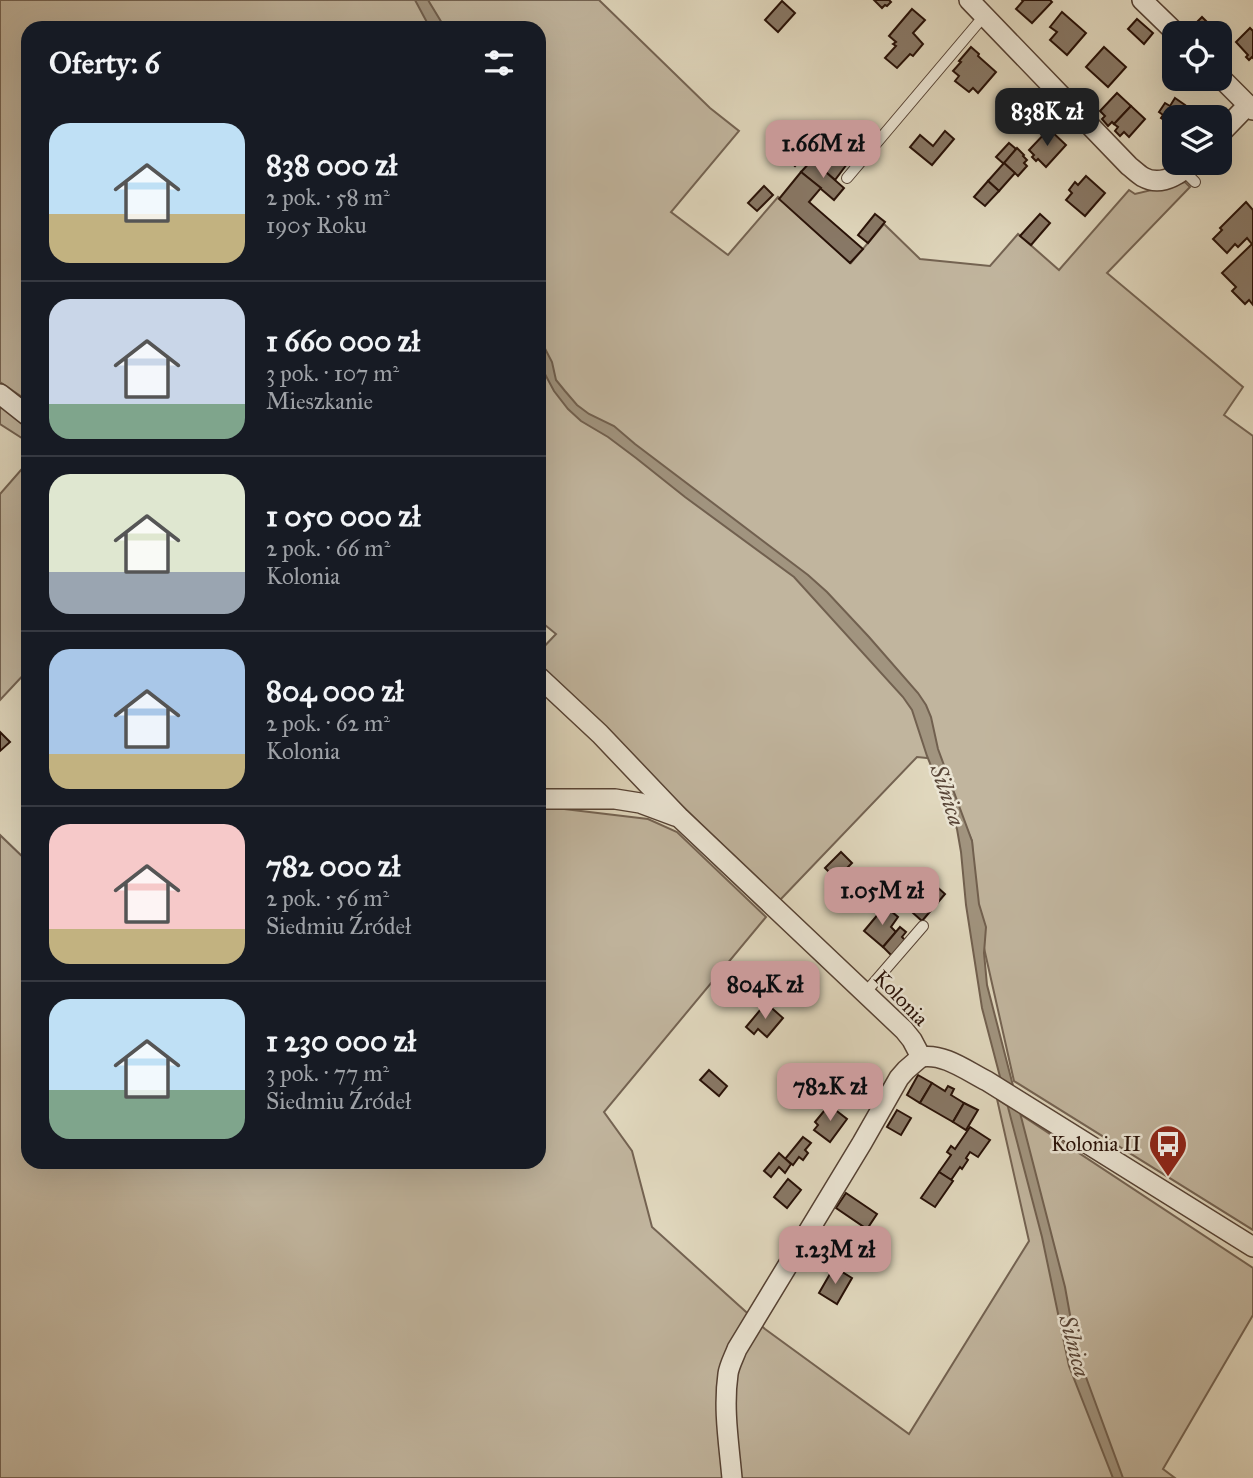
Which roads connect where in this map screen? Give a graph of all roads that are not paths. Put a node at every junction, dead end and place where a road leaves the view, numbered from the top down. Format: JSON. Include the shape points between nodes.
{"nodes":[{"id":1,"x":969,"y":0,"type":"edge"},
{"id":2,"x":1142,"y":0,"type":"edge"},
{"id":3,"x":984,"y":16,"type":"junction"},
{"id":4,"x":1164,"y":21,"type":"edge"},
{"id":5,"x":1232,"y":89,"type":"edge"},
{"id":6,"x":1251,"y":108,"type":"edge"},
{"id":7,"x":1232,"y":124,"type":"edge"},
{"id":8,"x":1180,"y":175,"type":"edge"},
{"id":9,"x":847,"y":178,"type":"dead end"},
{"id":10,"x":0,"y":394,"type":"edge"},
{"id":11,"x":21,"y":410,"type":"edge"},
{"id":12,"x":546,"y":684,"type":"edge"},
{"id":13,"x":546,"y":799,"type":"edge"},
{"id":14,"x":680,"y":818,"type":"junction"},
{"id":15,"x":923,"y":926,"type":"dead end"},
{"id":16,"x":865,"y":993,"type":"junction"},
{"id":17,"x":921,"y":1057,"type":"junction"},
{"id":18,"x":1253,"y":1247,"type":"edge"},
{"id":19,"x":732,"y":1478,"type":"edge"}],
"edges":[{"from":1,"to":3,"type":"street"},
{"from":2,"to":4,"type":"street"},
{"from":3,"to":8,"type":"street","via":[[1129,166],[1156,181]]},
{"from":3,"to":9,"type":"lane"},
{"from":5,"to":6,"type":"street"},
{"from":6,"to":7,"type":"street"},
{"from":10,"to":11,"type":"street"},
{"from":12,"to":14,"type":"street","name":"Kolonia"},
{"from":13,"to":14,"type":"street","via":[[615,799]]},
{"from":14,"to":16,"type":"street","name":"Kolonia"},
{"from":15,"to":16,"type":"lane"},
{"from":16,"to":17,"type":"street","name":"Kolonia","via":[[904,1030]]},
{"from":17,"to":18,"type":"street","name":"Kolonia","via":[[946,1060],[1021,1102]]},
{"from":17,"to":19,"type":"street","via":[[899,1078],[737,1349],[727,1391]]}]}
